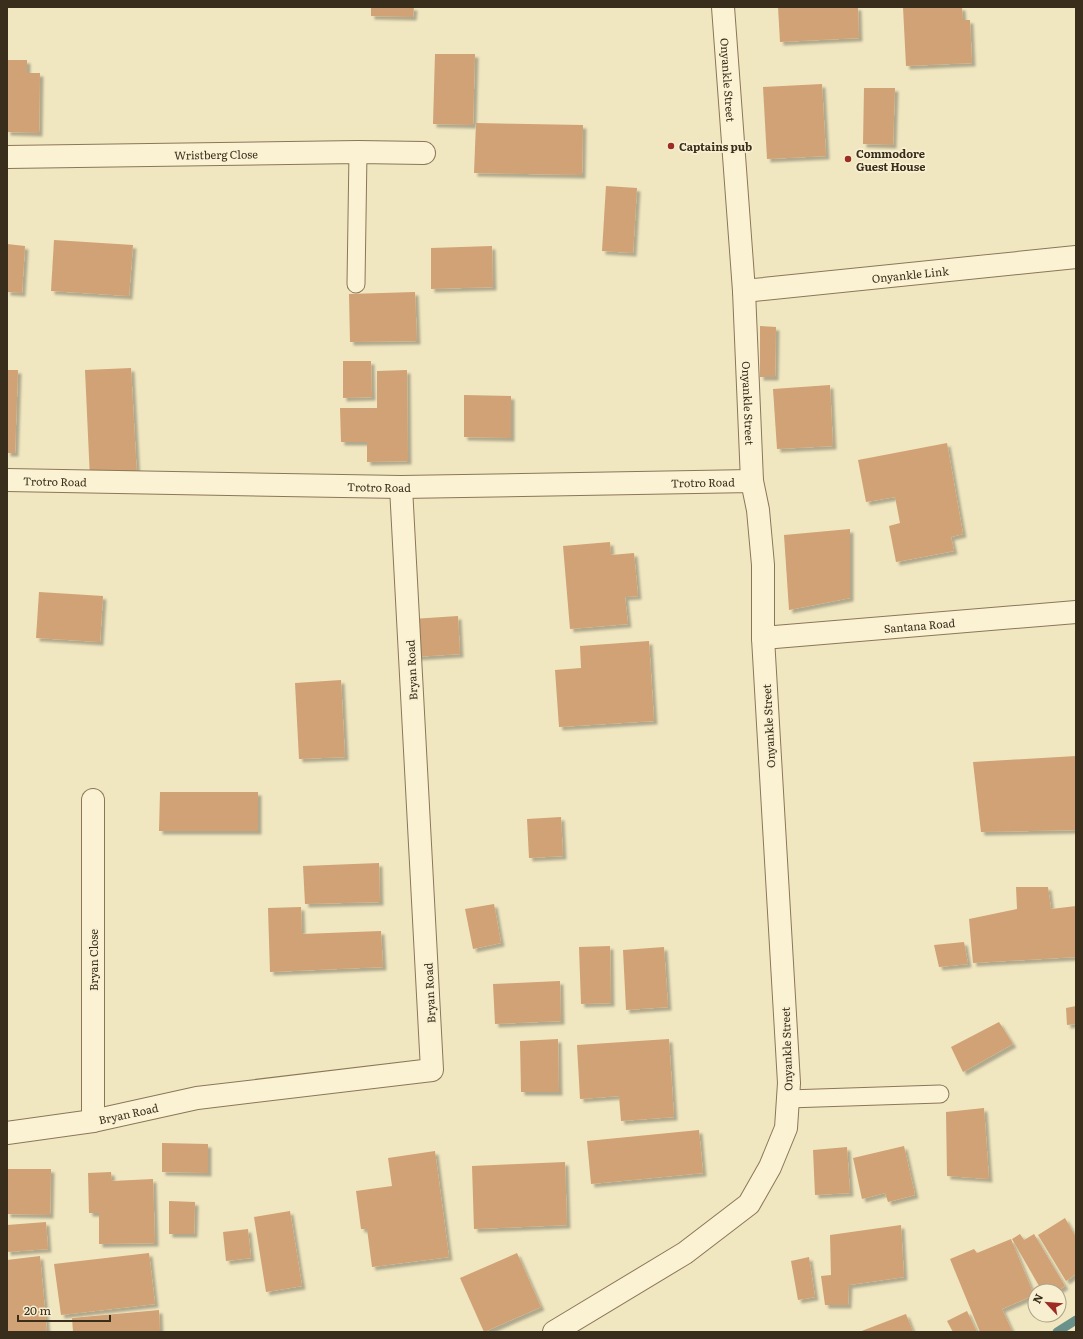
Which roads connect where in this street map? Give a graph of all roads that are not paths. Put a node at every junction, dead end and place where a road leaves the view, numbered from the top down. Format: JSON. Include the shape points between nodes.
{"nodes":[{"id":1,"x":723,"y":7,"type":"edge"},
{"id":2,"x":358,"y":152,"type":"junction"},
{"id":3,"x":424,"y":153,"type":"dead end"},
{"id":4,"x":7,"y":157,"type":"edge"},
{"id":5,"x":1076,"y":257,"type":"edge"},
{"id":6,"x":356,"y":284,"type":"dead end"},
{"id":7,"x":744,"y":291,"type":"junction"},
{"id":8,"x":7,"y":480,"type":"edge"},
{"id":9,"x":752,"y":481,"type":"junction"},
{"id":10,"x":401,"y":487,"type":"junction"},
{"id":11,"x":1076,"y":612,"type":"edge"},
{"id":12,"x":763,"y":638,"type":"junction"},
{"id":13,"x":93,"y":800,"type":"dead end"},
{"id":14,"x":940,"y":1094,"type":"dead end"},
{"id":15,"x":788,"y":1099,"type":"junction"},
{"id":16,"x":93,"y":1121,"type":"junction"},
{"id":17,"x":7,"y":1134,"type":"edge"},
{"id":18,"x":554,"y":1332,"type":"edge"}],
"edges":[{"from":1,"to":7,"type":"street","name":"Onyankle Street"},
{"from":2,"to":3,"type":"street","name":"Wristberg Close"},
{"from":2,"to":4,"type":"street","name":"Wristberg Close"},
{"from":2,"to":6,"type":"lane"},
{"from":5,"to":7,"type":"street","name":"Onyankle Link"},
{"from":7,"to":9,"type":"street","name":"Onyankle Street"},
{"from":8,"to":10,"type":"street","name":"Trotro Road"},
{"from":9,"to":10,"type":"street","name":"Trotro Road"},
{"from":9,"to":12,"type":"street","name":"Onyankle Street","via":[[758,510],[762,565]]},
{"from":10,"to":16,"type":"street","name":"Bryan Road","via":[[432,1070],[197,1098]]},
{"from":11,"to":12,"type":"street","name":"Santana Road"},
{"from":12,"to":15,"type":"street","name":"Onyankle Street","via":[[789,1075]]},
{"from":13,"to":16,"type":"street","name":"Bryan Close"},
{"from":14,"to":15,"type":"lane"},
{"from":15,"to":18,"type":"street","name":"Onyankle Street","via":[[786,1128],[770,1167],[749,1204],[685,1253]]},
{"from":16,"to":17,"type":"street","name":"Bryan Road"}]}
